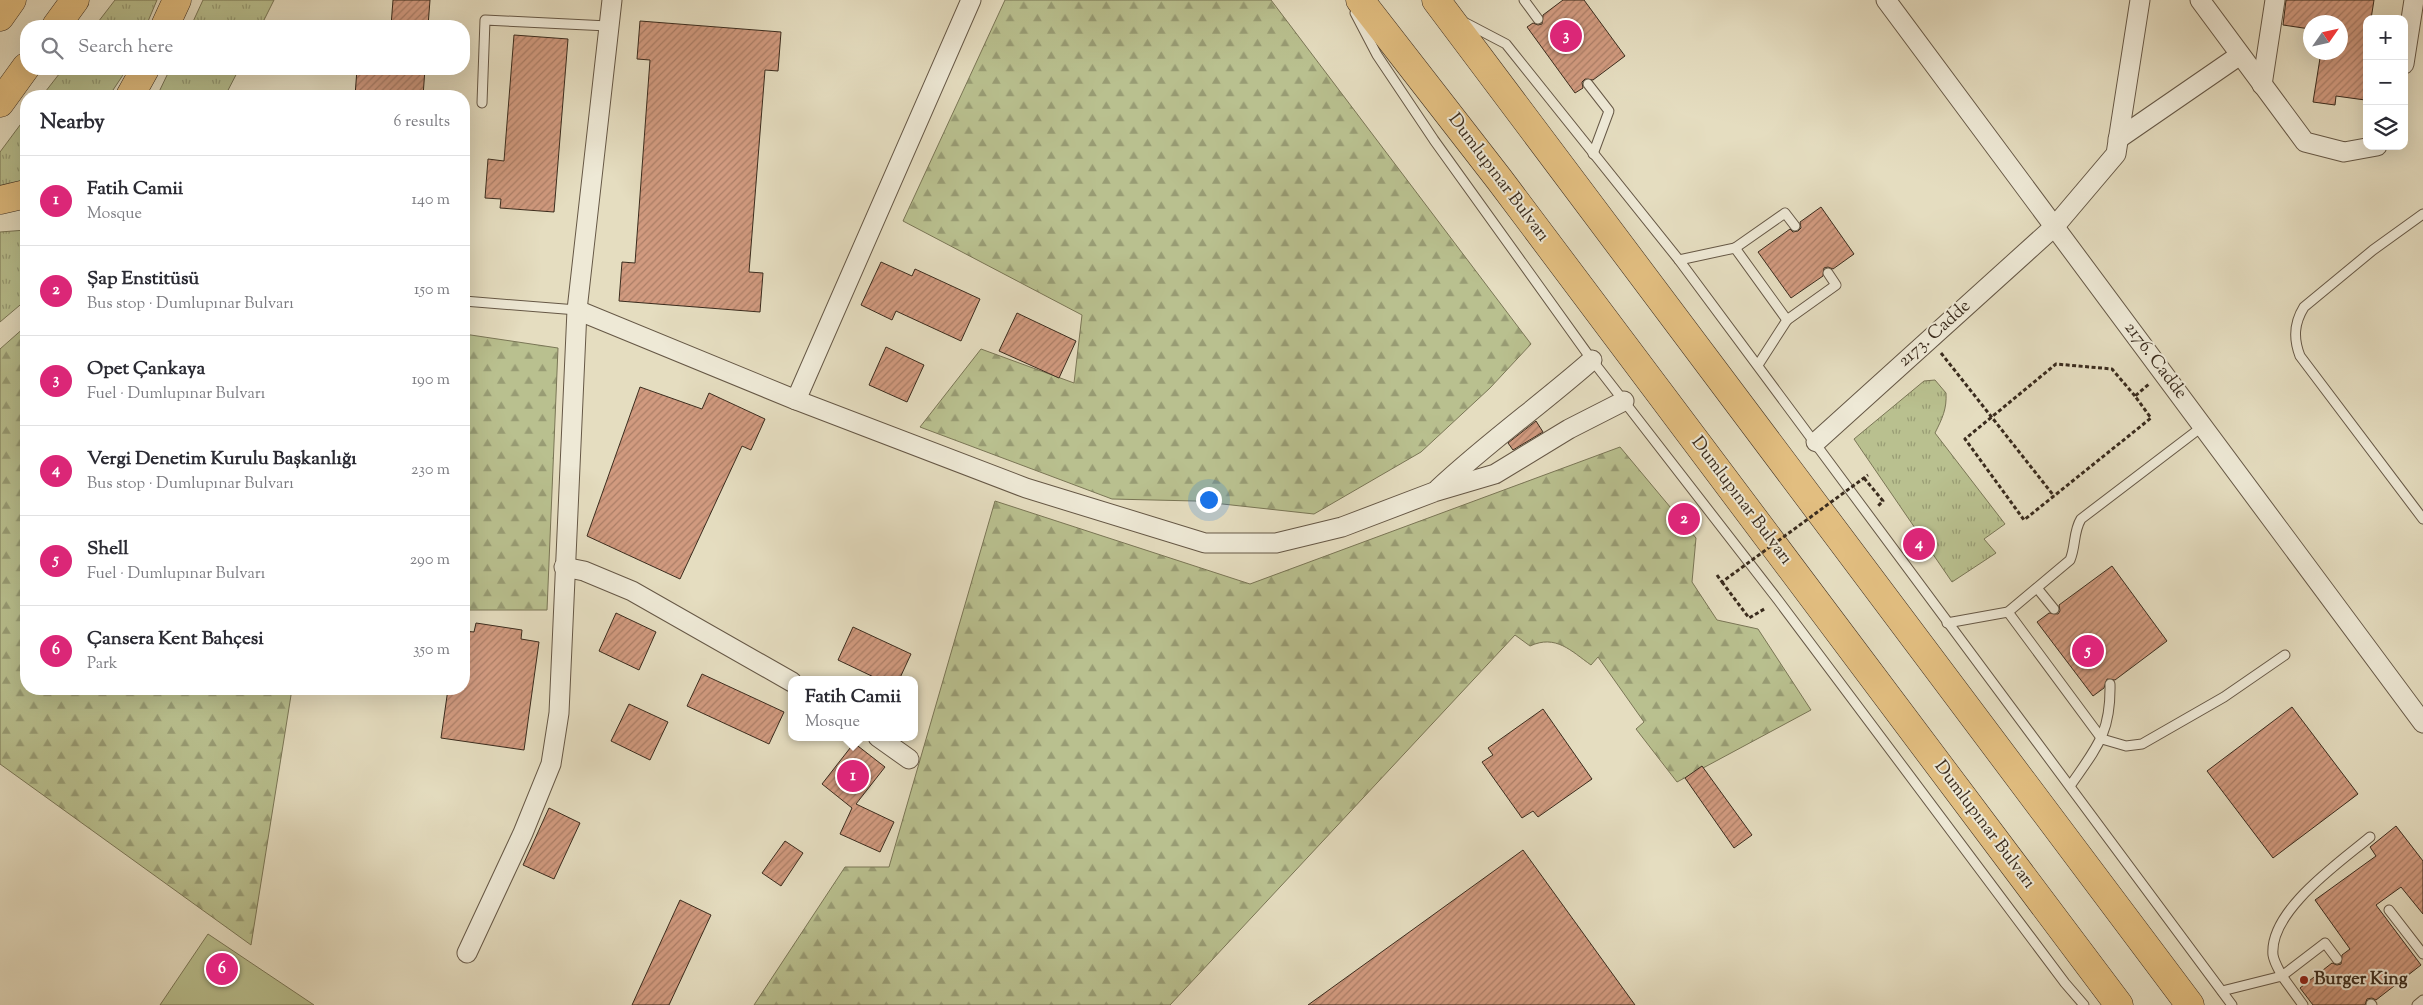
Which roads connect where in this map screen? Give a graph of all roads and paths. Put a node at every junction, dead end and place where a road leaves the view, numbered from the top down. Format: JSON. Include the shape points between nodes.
{"nodes":[{"id":1,"x":12,"y":0,"type":"edge"},
{"id":2,"x":75,"y":0,"type":"edge"},
{"id":3,"x":177,"y":0,"type":"edge"},
{"id":4,"x":612,"y":0,"type":"edge"},
{"id":5,"x":971,"y":0,"type":"edge"},
{"id":6,"x":1524,"y":0,"type":"edge"},
{"id":7,"x":1886,"y":0,"type":"edge"},
{"id":8,"x":2140,"y":0,"type":"edge"},
{"id":9,"x":2200,"y":0,"type":"edge"},
{"id":10,"x":2275,"y":0,"type":"edge"},
{"id":11,"x":2414,"y":0,"type":"edge"},
{"id":12,"x":1356,"y":4,"type":"edge"},
{"id":13,"x":1440,"y":6,"type":"edge"},
{"id":14,"x":0,"y":17,"type":"edge"},
{"id":15,"x":1538,"y":19,"type":"dead end"},
{"id":16,"x":60,"y":20,"type":"edge"},
{"id":17,"x":168,"y":20,"type":"edge"},
{"id":18,"x":608,"y":26,"type":"junction"},
{"id":19,"x":2240,"y":55,"type":"junction"},
{"id":20,"x":2405,"y":60,"type":"edge"},
{"id":21,"x":20,"y":75,"type":"edge"},
{"id":22,"x":142,"y":75,"type":"edge"},
{"id":23,"x":1588,"y":84,"type":"dead end"},
{"id":24,"x":2262,"y":85,"type":"junction"},
{"id":25,"x":133,"y":90,"type":"edge"},
{"id":26,"x":0,"y":103,"type":"edge"},
{"id":27,"x":482,"y":103,"type":"dead end"},
{"id":28,"x":2118,"y":139,"type":"junction"},
{"id":29,"x":2363,"y":149,"type":"edge"},
{"id":30,"x":1593,"y":154,"type":"junction"},
{"id":31,"x":20,"y":195,"type":"edge"},
{"id":32,"x":0,"y":200,"type":"edge"},
{"id":33,"x":2423,"y":214,"type":"edge"},
{"id":34,"x":1795,"y":226,"type":"dead end"},
{"id":35,"x":2055,"y":226,"type":"junction"},
{"id":36,"x":1735,"y":248,"type":"junction"},
{"id":37,"x":1679,"y":260,"type":"junction"},
{"id":38,"x":1828,"y":273,"type":"dead end"},
{"id":39,"x":470,"y":301,"type":"edge"},
{"id":40,"x":577,"y":310,"type":"junction"},
{"id":41,"x":1787,"y":320,"type":"junction"},
{"id":42,"x":1930,"y":339,"type":"junction"},
{"id":43,"x":1592,"y":360,"type":"junction"},
{"id":44,"x":1758,"y":365,"type":"junction"},
{"id":45,"x":2163,"y":372,"type":"junction"},
{"id":46,"x":2135,"y":396,"type":"junction"},
{"id":47,"x":796,"y":400,"type":"junction"},
{"id":48,"x":1624,"y":401,"type":"junction"},
{"id":49,"x":1992,"y":417,"type":"junction"},
{"id":50,"x":2203,"y":426,"type":"junction"},
{"id":51,"x":1816,"y":442,"type":"junction"},
{"id":52,"x":1434,"y":492,"type":"junction"},
{"id":53,"x":2054,"y":496,"type":"junction"},
{"id":54,"x":1883,"y":501,"type":"dead end"},
{"id":55,"x":2423,"y":519,"type":"edge"},
{"id":56,"x":564,"y":567,"type":"junction"},
{"id":57,"x":1717,"y":575,"type":"dead end"},
{"id":58,"x":1722,"y":582,"type":"junction"},
{"id":59,"x":2037,"y":588,"type":"junction"},
{"id":60,"x":2054,"y":609,"type":"dead end"},
{"id":61,"x":2008,"y":612,"type":"junction"},
{"id":62,"x":1750,"y":618,"type":"dead end"},
{"id":63,"x":1947,"y":623,"type":"junction"},
{"id":64,"x":2285,"y":655,"type":"dead end"},
{"id":65,"x":788,"y":680,"type":"edge"},
{"id":66,"x":2110,"y":684,"type":"dead end"},
{"id":67,"x":2423,"y":723,"type":"edge"},
{"id":68,"x":2102,"y":739,"type":"junction"},
{"id":69,"x":884,"y":741,"type":"edge"},
{"id":70,"x":909,"y":759,"type":"dead end"},
{"id":71,"x":2070,"y":786,"type":"junction"},
{"id":72,"x":2370,"y":838,"type":"dead end"},
{"id":73,"x":2390,"y":910,"type":"dead end"},
{"id":74,"x":467,"y":953,"type":"dead end"},
{"id":75,"x":2423,"y":954,"type":"edge"},
{"id":76,"x":2337,"y":959,"type":"dead end"},
{"id":77,"x":2282,"y":976,"type":"junction"},
{"id":78,"x":2222,"y":991,"type":"junction"},
{"id":79,"x":2423,"y":1000,"type":"edge"},
{"id":80,"x":2084,"y":1005,"type":"edge"},
{"id":81,"x":2119,"y":1005,"type":"edge"},
{"id":82,"x":2190,"y":1005,"type":"edge"},
{"id":83,"x":2232,"y":1005,"type":"edge"},
{"id":84,"x":2303,"y":1005,"type":"edge"},
{"id":85,"x":2417,"y":1005,"type":"edge"}],
"edges":[{"from":1,"to":14,"type":"main road"},
{"from":2,"to":16,"type":"main road"},
{"from":3,"to":17,"type":"main road"},
{"from":4,"to":18,"type":"street"},
{"from":5,"to":47,"type":"street"},
{"from":6,"to":15,"type":"lane"},
{"from":7,"to":35,"type":"street","name":"2176. Cadde"},
{"from":8,"to":28,"type":"street","name":"2173. Cadde"},
{"from":9,"to":19,"type":"street"},
{"from":10,"to":24,"type":"street"},
{"from":11,"to":20,"type":"street"},
{"from":12,"to":43,"type":"lane","via":[[1378,55],[1434,140]]},
{"from":12,"to":81,"type":"main road","name":"Dumlupınar Bulvarı","via":[[1499,179]]},
{"from":13,"to":30,"type":"lane","via":[[1506,44]]},
{"from":13,"to":82,"type":"main road"},
{"from":18,"to":27,"type":"lane","via":[[486,20]]},
{"from":18,"to":40,"type":"street"},
{"from":19,"to":24,"type":"street"},
{"from":19,"to":28,"type":"street"},
{"from":21,"to":26,"type":"main road"},
{"from":22,"to":25,"type":"main road"},
{"from":23,"to":30,"type":"lane","via":[[1609,112]]},
{"from":24,"to":29,"type":"street","via":[[2305,142],[2344,152]]},
{"from":28,"to":35,"type":"street","name":"2173. Cadde","via":[[2116,154]]},
{"from":30,"to":37,"type":"lane"},
{"from":31,"to":32,"type":"main road"},
{"from":33,"to":55,"type":"lane","via":[[2304,307],[2295,330],[2300,356]]},
{"from":34,"to":36,"type":"lane","via":[[1785,213]]},
{"from":35,"to":42,"type":"street","name":"2173. Cadde"},
{"from":35,"to":45,"type":"street","name":"2176. Cadde"},
{"from":36,"to":37,"type":"lane"},
{"from":36,"to":41,"type":"lane"},
{"from":37,"to":44,"type":"lane"},
{"from":38,"to":41,"type":"lane","via":[[1836,285]]},
{"from":39,"to":40,"type":"lane"},
{"from":40,"to":47,"type":"street"},
{"from":40,"to":56,"type":"street"},
{"from":41,"to":44,"type":"lane"},
{"from":42,"to":49,"type":"path"},
{"from":42,"to":51,"type":"street","name":"2173. Cadde"},
{"from":43,"to":48,"type":"lane"},
{"from":43,"to":52,"type":"street"},
{"from":44,"to":51,"type":"lane"},
{"from":45,"to":46,"type":"path"},
{"from":45,"to":50,"type":"street","name":"2176. Cadde"},
{"from":46,"to":49,"type":"path","via":[[2112,369],[2056,364]]},
{"from":46,"to":53,"type":"path","via":[[2151,418]]},
{"from":47,"to":52,"type":"street","via":[[1026,488],[1205,543],[1276,543],[1342,527]]},
{"from":48,"to":52,"type":"street","via":[[1569,429],[1495,474]]},
{"from":48,"to":80,"type":"lane"},
{"from":49,"to":53,"type":"path"},
{"from":49,"to":53,"type":"path","via":[[1965,439],[2024,520]]},
{"from":50,"to":59,"type":"lane","via":[[2081,519],[2070,560]]},
{"from":50,"to":67,"type":"street","name":"2176. Cadde"},
{"from":51,"to":63,"type":"lane"},
{"from":54,"to":58,"type":"path","bridge":true,"via":[[1866,476]]},
{"from":56,"to":65,"type":"street","via":[[584,571],[632,591]]},
{"from":56,"to":74,"type":"street","via":[[559,713],[550,764],[523,833]]},
{"from":57,"to":58,"type":"path","bridge":true},
{"from":58,"to":62,"type":"path"},
{"from":59,"to":60,"type":"lane"},
{"from":59,"to":61,"type":"lane"},
{"from":61,"to":63,"type":"lane"},
{"from":61,"to":68,"type":"lane"},
{"from":63,"to":71,"type":"lane"},
{"from":64,"to":68,"type":"lane","via":[[2224,697],[2142,744],[2126,746]]},
{"from":66,"to":68,"type":"lane","via":[[2110,704]]},
{"from":68,"to":71,"type":"lane"},
{"from":69,"to":70,"type":"street"},
{"from":71,"to":78,"type":"lane"},
{"from":72,"to":77,"type":"lane","via":[[2291,908],[2277,931],[2274,943],[2273,956]]},
{"from":73,"to":75,"type":"lane"},
{"from":76,"to":77,"type":"lane","via":[[2325,943]]},
{"from":77,"to":78,"type":"lane"},
{"from":77,"to":84,"type":"lane"},
{"from":78,"to":83,"type":"lane"},
{"from":79,"to":85,"type":"lane"}]}
